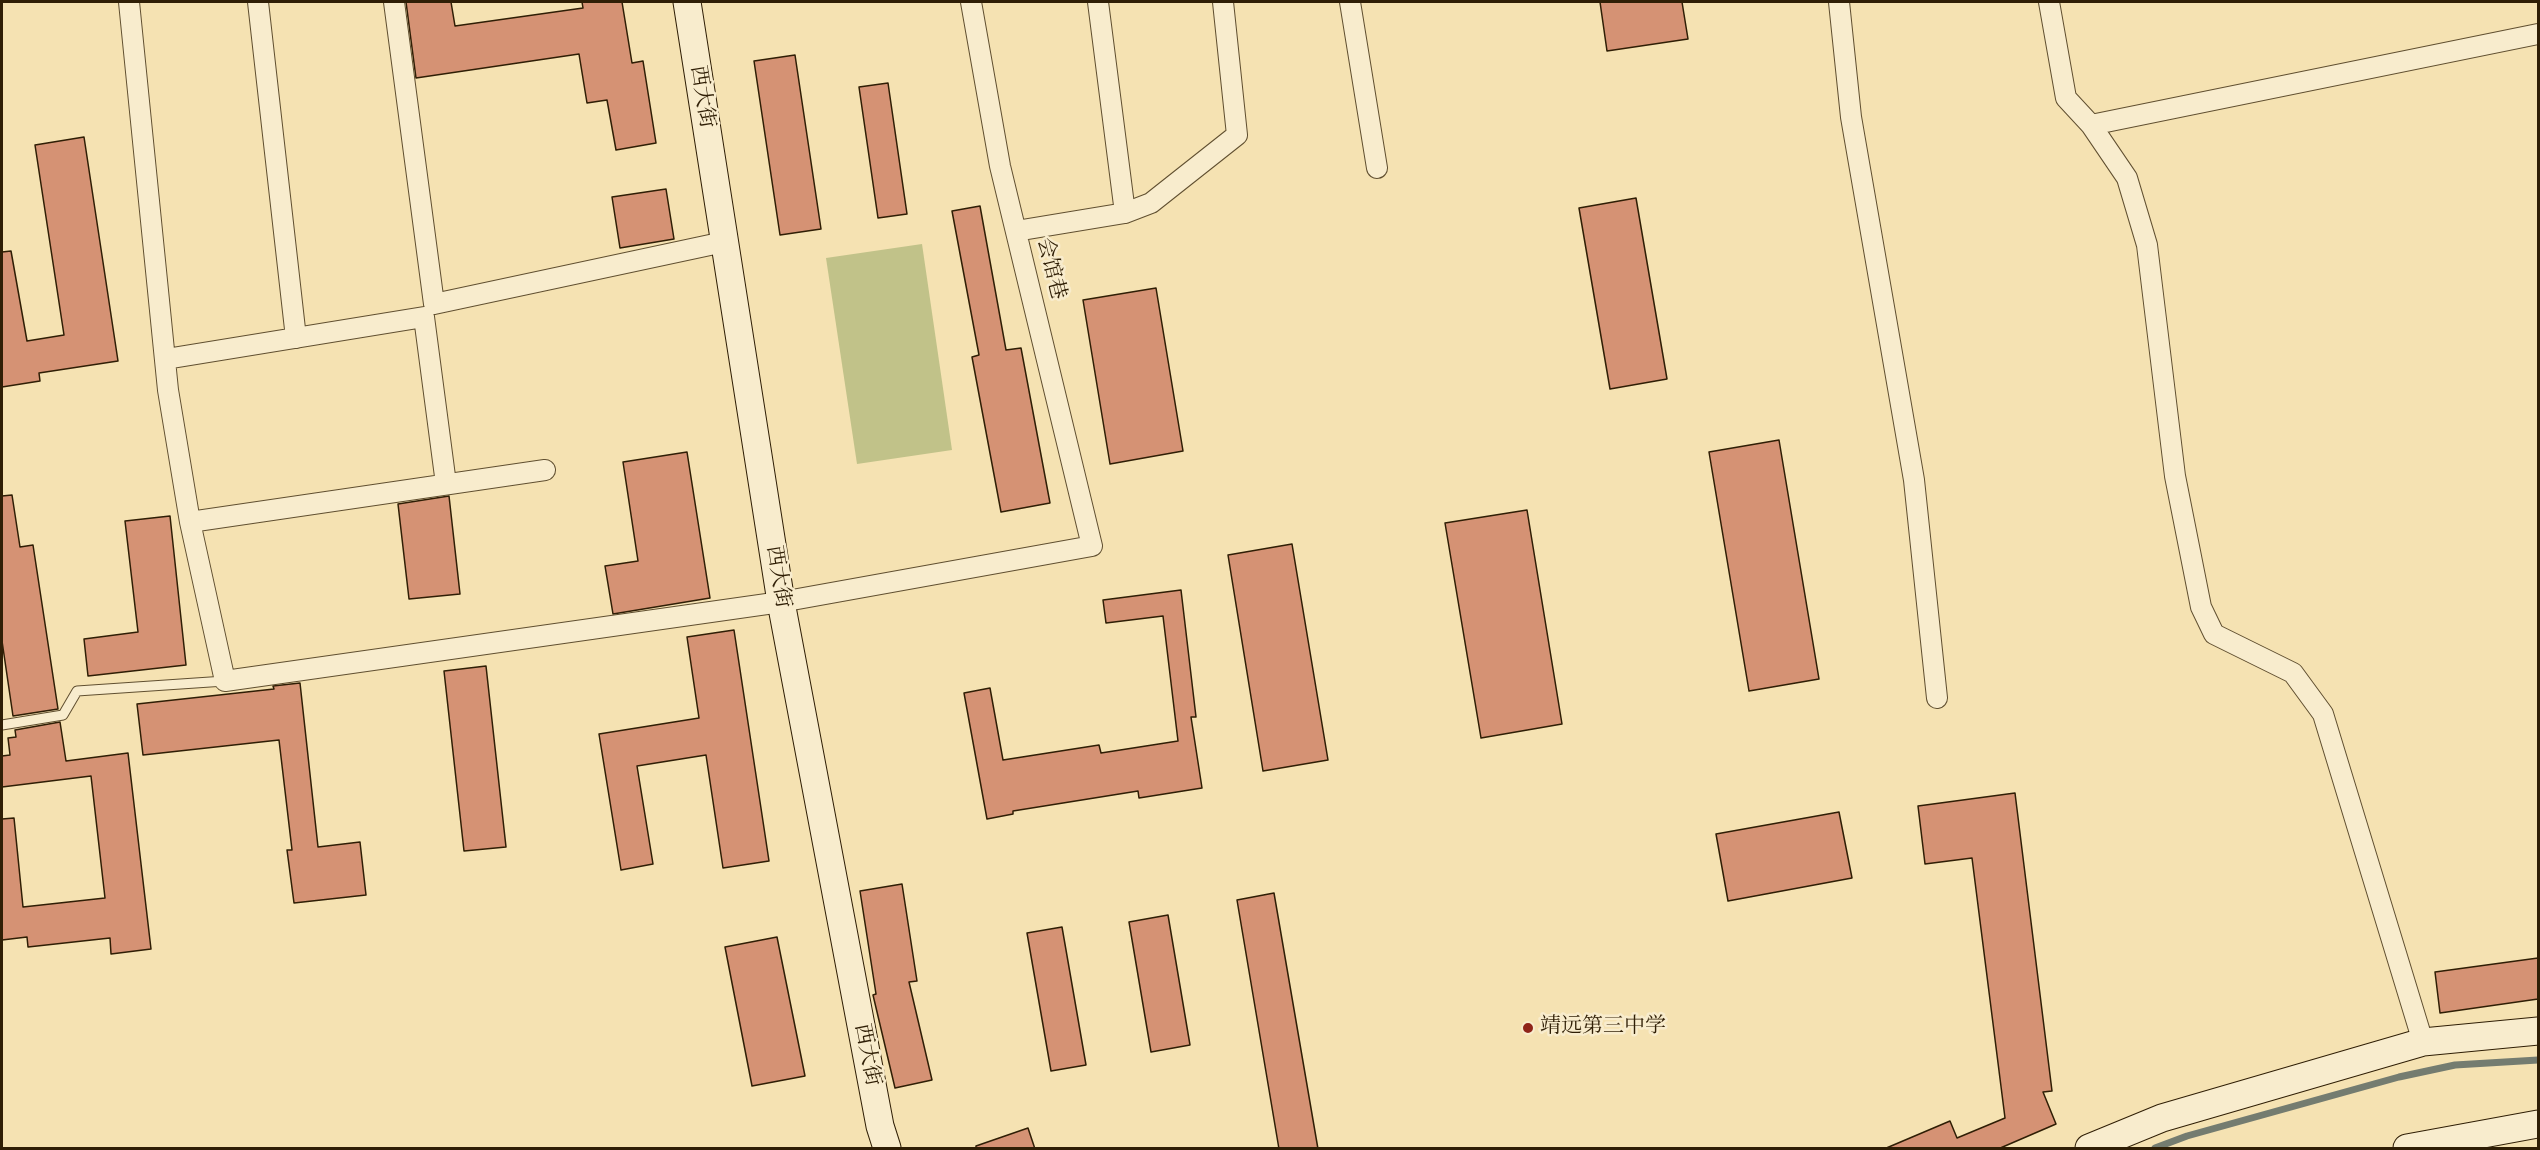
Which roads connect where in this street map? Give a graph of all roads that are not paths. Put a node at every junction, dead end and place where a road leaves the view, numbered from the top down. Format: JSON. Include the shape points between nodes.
{"nodes":[{"id":1,"x":129,"y":2,"type":"edge"},
{"id":2,"x":258,"y":2,"type":"edge"},
{"id":3,"x":394,"y":2,"type":"edge"},
{"id":4,"x":687,"y":2,"type":"edge"},
{"id":5,"x":971,"y":2,"type":"edge"},
{"id":6,"x":1098,"y":2,"type":"edge"},
{"id":7,"x":1224,"y":2,"type":"edge"},
{"id":8,"x":1350,"y":2,"type":"edge"},
{"id":9,"x":1839,"y":2,"type":"edge"},
{"id":10,"x":2049,"y":2,"type":"edge"},
{"id":11,"x":2538,"y":34,"type":"edge"},
{"id":12,"x":2091,"y":125,"type":"junction"},
{"id":13,"x":1377,"y":168,"type":"dead end"},
{"id":14,"x":1125,"y":213,"type":"junction"},
{"id":15,"x":1016,"y":231,"type":"junction"},
{"id":16,"x":724,"y":242,"type":"junction"},
{"id":17,"x":296,"y":338,"type":"junction"},
{"id":18,"x":166,"y":359,"type":"junction"},
{"id":19,"x":545,"y":470,"type":"dead end"},
{"id":20,"x":446,"y":484,"type":"junction"},
{"id":21,"x":190,"y":522,"type":"junction"},
{"id":22,"x":781,"y":602,"type":"junction"},
{"id":23,"x":225,"y":681,"type":"junction"},
{"id":24,"x":1937,"y":698,"type":"dead end"},
{"id":25,"x":2,"y":725,"type":"edge"},
{"id":26,"x":2538,"y":1032,"type":"edge"},
{"id":27,"x":2423,"y":1042,"type":"junction"},
{"id":28,"x":2538,"y":1124,"type":"edge"},
{"id":29,"x":2475,"y":1142,"type":"edge"},
{"id":30,"x":887,"y":1149,"type":"edge"},
{"id":31,"x":2089,"y":1149,"type":"edge"},
{"id":32,"x":2407,"y":1149,"type":"edge"}],
"edges":[{"from":1,"to":18,"type":"street"},
{"from":2,"to":17,"type":"street"},
{"from":3,"to":16,"type":"street","via":[[434,304]]},
{"from":4,"to":16,"type":"main road","name":"西大街"},
{"from":5,"to":15,"type":"street","name":"会馆巷","via":[[1000,166]]},
{"from":6,"to":14,"type":"street"},
{"from":7,"to":14,"type":"street","via":[[1237,135],[1151,203]]},
{"from":8,"to":13,"type":"street"},
{"from":9,"to":24,"type":"street","via":[[1851,117],[1914,480]]},
{"from":10,"to":12,"type":"street","via":[[2066,98]]},
{"from":11,"to":12,"type":"street"},
{"from":12,"to":27,"type":"street","via":[[2127,178],[2147,245],[2175,476],[2201,608],[2214,634],[2293,673],[2324,714]]},
{"from":14,"to":15,"type":"street"},
{"from":15,"to":22,"type":"street","name":"会馆巷","via":[[1092,546]]},
{"from":16,"to":22,"type":"main road","name":"西大街"},
{"from":17,"to":18,"type":"street"},
{"from":17,"to":20,"type":"street","via":[[424,317]]},
{"from":18,"to":21,"type":"street"},
{"from":19,"to":20,"type":"street"},
{"from":20,"to":21,"type":"street"},
{"from":21,"to":23,"type":"street"},
{"from":22,"to":23,"type":"street"},
{"from":22,"to":30,"type":"main road","name":"西大街"},
{"from":23,"to":25,"type":"lane","via":[[77,691],[63,715]]},
{"from":26,"to":27,"type":"main road"},
{"from":27,"to":31,"type":"main road","via":[[2162,1118]]},
{"from":28,"to":29,"type":"main road"},
{"from":29,"to":32,"type":"main road"}]}
